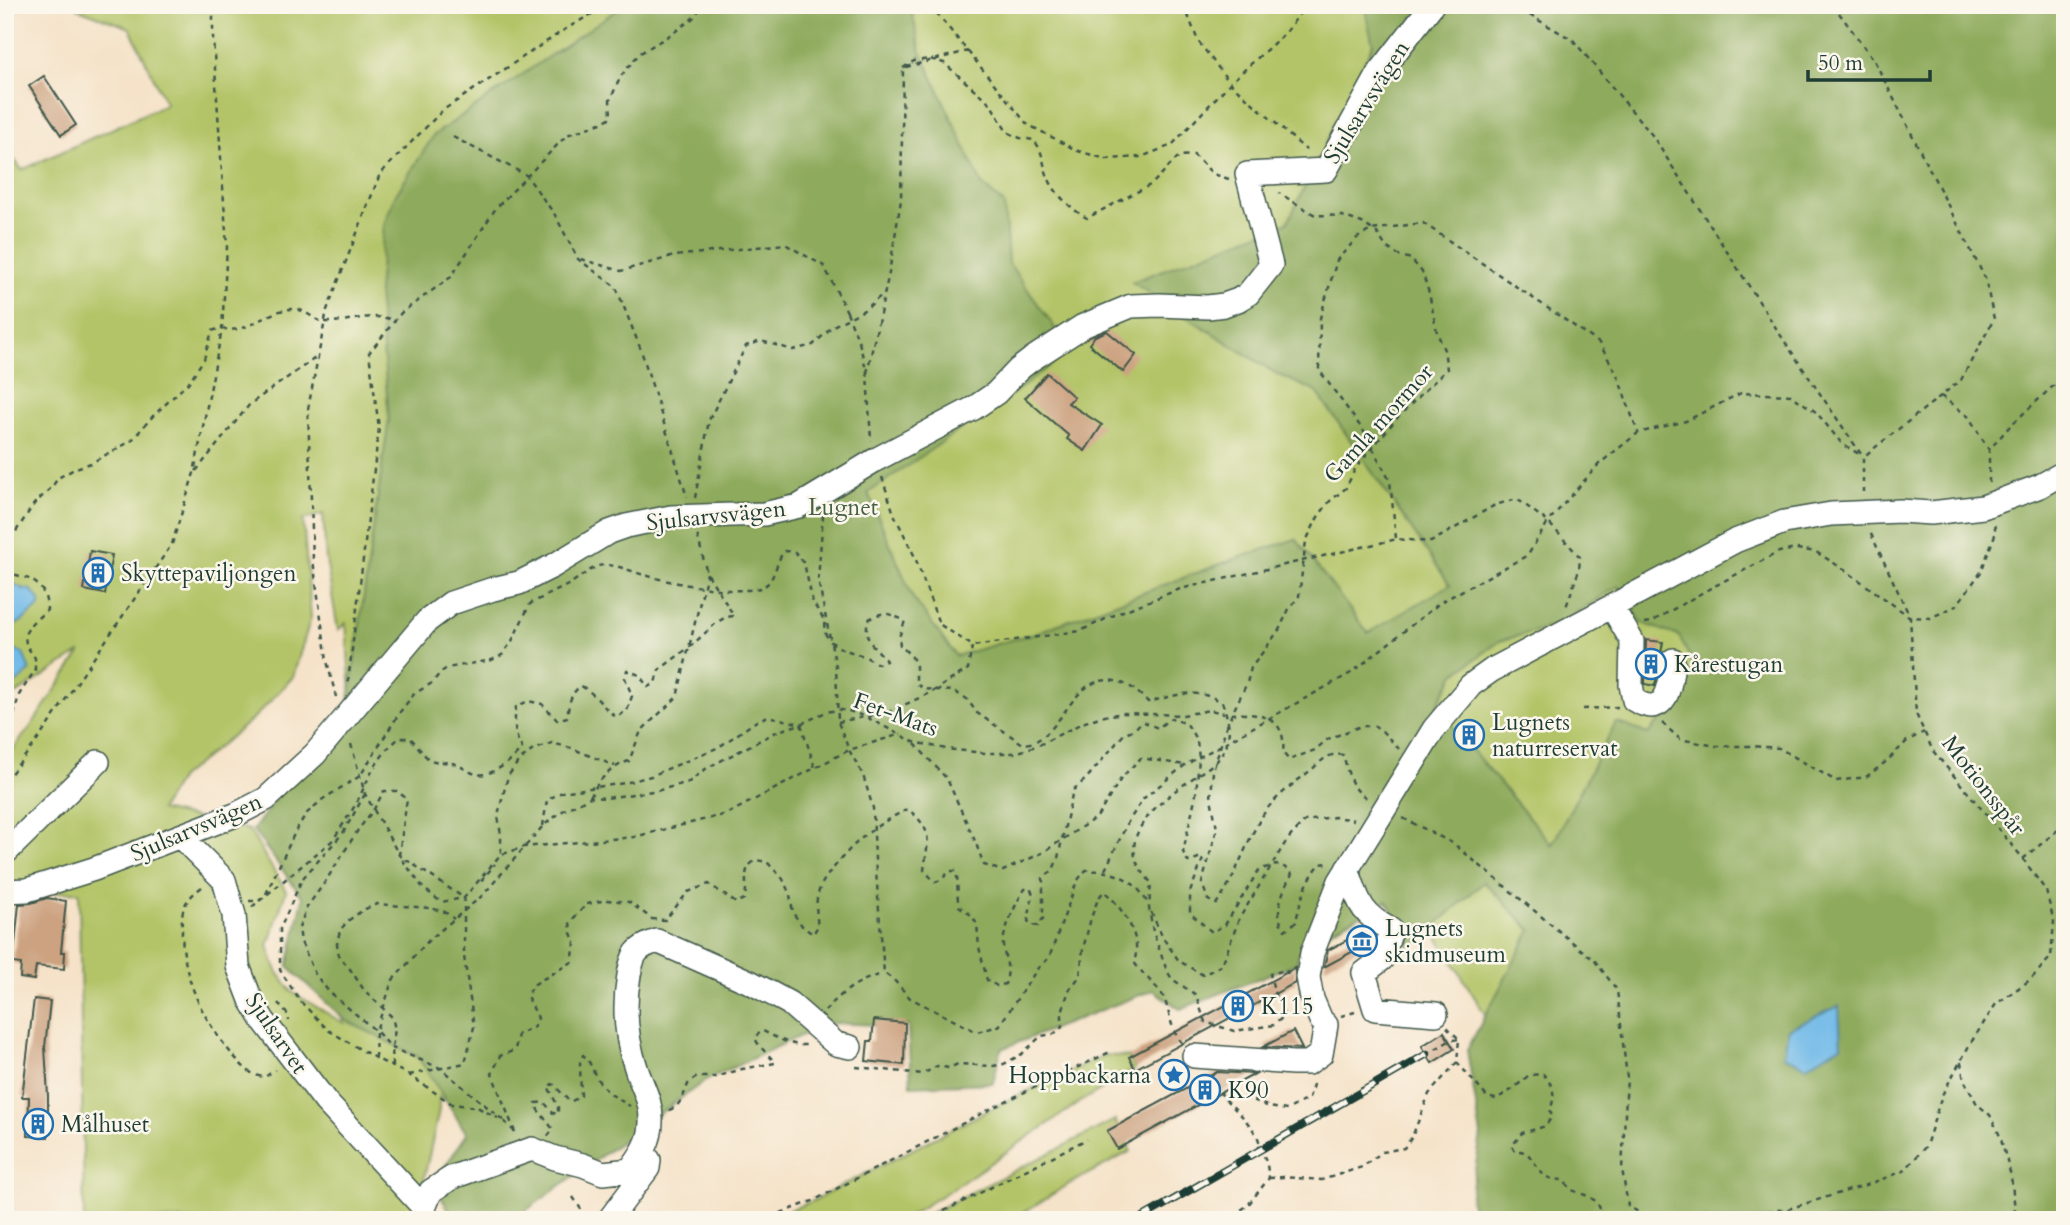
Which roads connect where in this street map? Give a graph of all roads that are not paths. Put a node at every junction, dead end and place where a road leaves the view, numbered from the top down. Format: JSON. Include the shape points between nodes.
{"nodes":[{"id":1,"x":1432,"y":5,"type":"edge"},
{"id":2,"x":2065,"y":472,"type":"edge"},
{"id":3,"x":1617,"y":615,"type":"junction"},
{"id":4,"x":1673,"y":660,"type":"dead end"},
{"id":5,"x":98,"y":762,"type":"dead end"},
{"id":6,"x":180,"y":836,"type":"junction"},
{"id":7,"x":5,"y":853,"type":"edge"},
{"id":8,"x":1347,"y":869,"type":"junction"},
{"id":9,"x":5,"y":891,"type":"edge"},
{"id":10,"x":1436,"y":1014,"type":"road end"},
{"id":11,"x":850,"y":1047,"type":"dead end"},
{"id":12,"x":1194,"y":1056,"type":"road end"},
{"id":13,"x":650,"y":1139,"type":"junction"},
{"id":14,"x":424,"y":1214,"type":"edge"},
{"id":15,"x":609,"y":1220,"type":"edge"}],
"edges":[{"from":1,"to":6,"type":"street","name":"Sjulsarvsvägen","via":[[1375,80],[1326,170],[1247,174],[1271,265],[1248,294],[1208,307],[1131,306],[1083,326],[1032,359],[974,408],[873,449],[824,492],[799,506],[741,515],[646,520],[609,532],[519,583],[451,603],[427,621],[315,754],[267,799]]},
{"from":2,"to":3,"type":"street","via":[[1983,507],[1818,515],[1784,522],[1750,534]]},
{"from":3,"to":4,"type":"street","via":[[1632,641],[1634,700],[1646,707],[1664,699],[1671,686]]},
{"from":3,"to":8,"type":"street","via":[[1492,670],[1471,685],[1434,729]]},
{"from":5,"to":7,"type":"street"},
{"from":6,"to":9,"type":"street","name":"Sjulsarvsvägen","via":[[64,880]]},
{"from":6,"to":14,"type":"street","name":"Sjulsarvet","via":[[225,882],[234,915],[238,966],[251,1000],[326,1102]]},
{"from":8,"to":10,"type":"street","via":[[1361,907],[1391,929],[1382,960],[1364,973],[1376,1009]]},
{"from":8,"to":12,"type":"street","via":[[1312,953],[1308,977],[1312,999],[1326,1025],[1321,1054],[1308,1063]]},
{"from":11,"to":13,"type":"street","via":[[836,1044],[789,1003],[752,983],[657,941],[642,946],[632,959],[625,1013],[628,1041],[648,1095]]},
{"from":13,"to":14,"type":"street","via":[[629,1170],[603,1173],[532,1149],[453,1177],[431,1191]]},
{"from":13,"to":15,"type":"street","via":[[648,1168]]}]}
